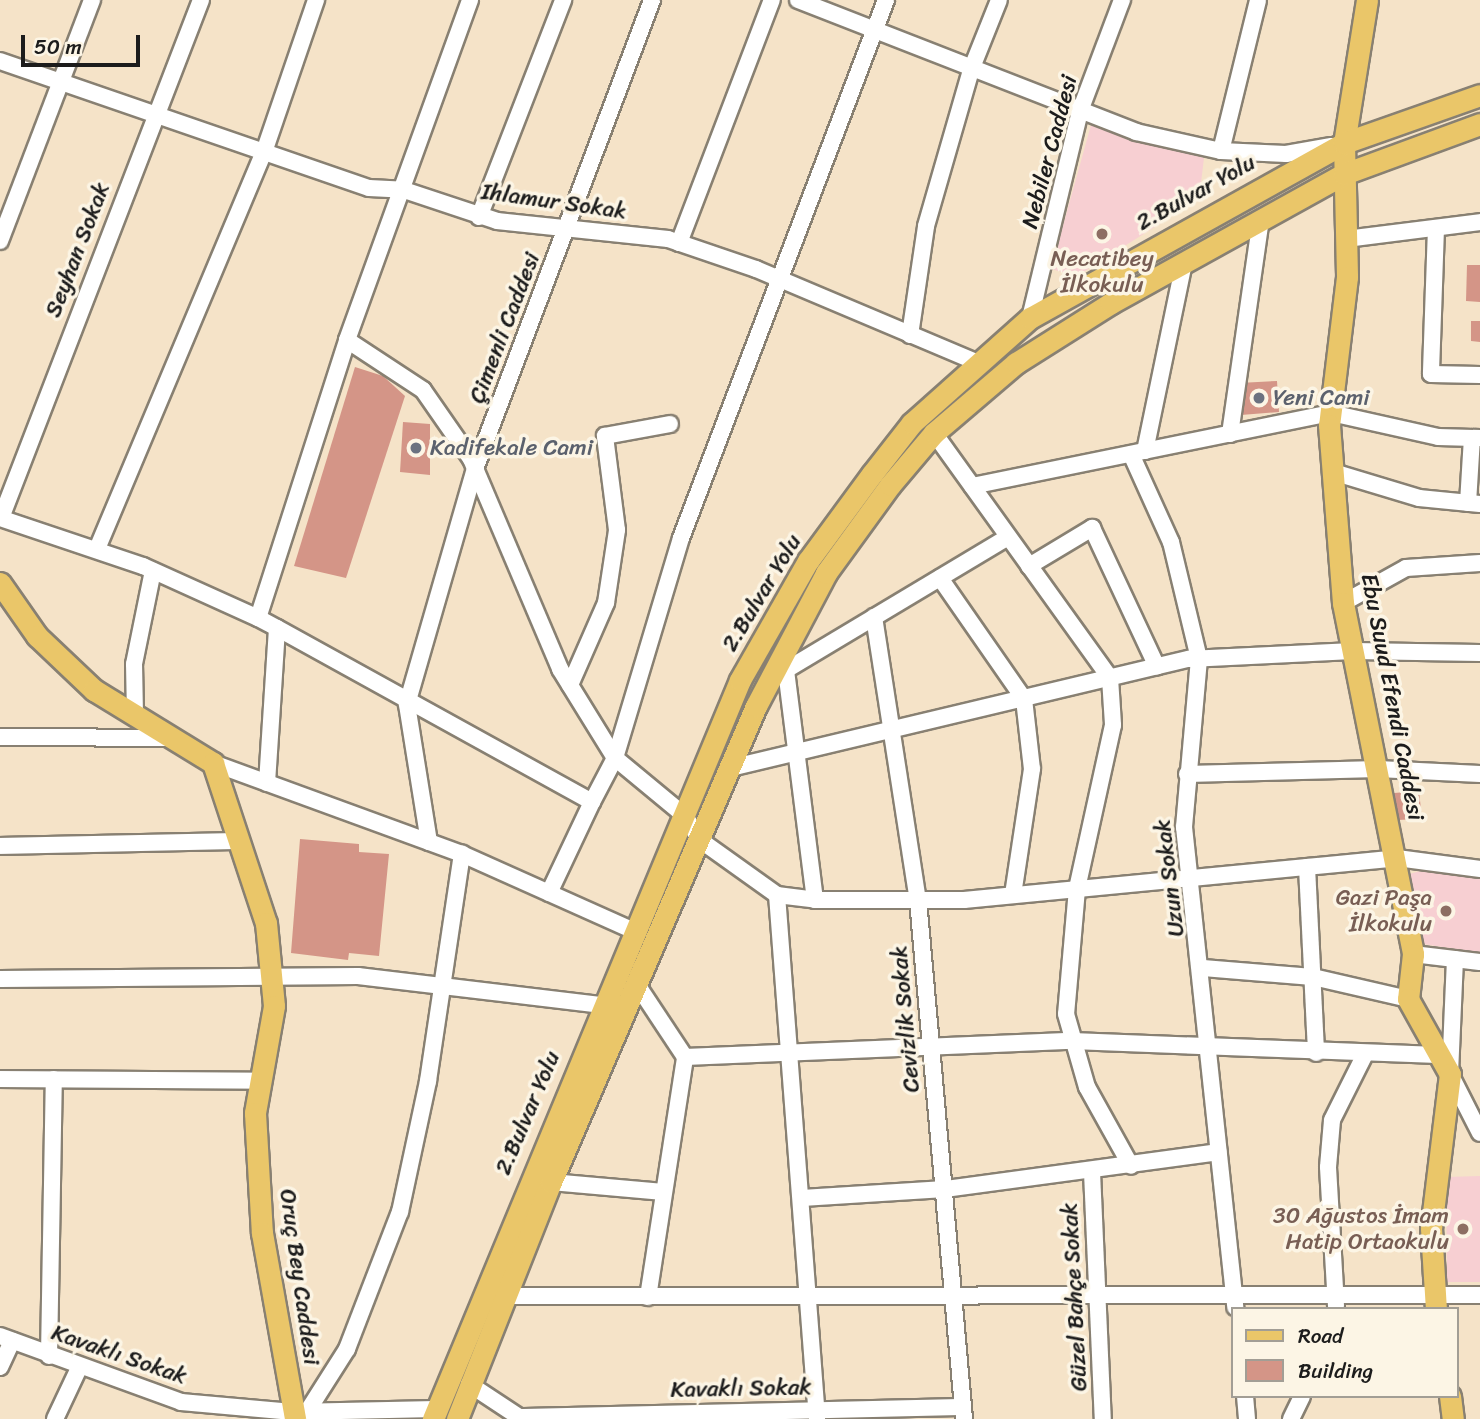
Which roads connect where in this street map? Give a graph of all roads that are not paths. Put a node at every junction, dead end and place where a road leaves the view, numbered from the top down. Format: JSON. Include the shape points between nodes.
{"nodes":[{"id":1,"x":92,"y":0,"type":"edge"},
{"id":2,"x":201,"y":0,"type":"edge"},
{"id":3,"x":316,"y":0,"type":"edge"},
{"id":4,"x":470,"y":0,"type":"edge"},
{"id":5,"x":563,"y":0,"type":"edge"},
{"id":6,"x":652,"y":0,"type":"edge"},
{"id":7,"x":772,"y":0,"type":"edge"},
{"id":8,"x":798,"y":0,"type":"edge"},
{"id":9,"x":886,"y":0,"type":"edge"},
{"id":10,"x":999,"y":0,"type":"edge"},
{"id":11,"x":1122,"y":0,"type":"edge"},
{"id":12,"x":1258,"y":0,"type":"edge"},
{"id":13,"x":1367,"y":0,"type":"edge"},
{"id":14,"x":875,"y":31,"type":"junction"},
{"id":15,"x":0,"y":61,"type":"edge"},
{"id":16,"x":971,"y":70,"type":"junction"},
{"id":17,"x":60,"y":82,"type":"junction"},
{"id":18,"x":1480,"y":95,"type":"edge"},
{"id":19,"x":1080,"y":111,"type":"junction"},
{"id":20,"x":155,"y":114,"type":"junction"},
{"id":21,"x":1480,"y":124,"type":"edge"},
{"id":22,"x":1344,"y":143,"type":"junction"},
{"id":23,"x":1221,"y":151,"type":"junction"},
{"id":24,"x":264,"y":152,"type":"junction"},
{"id":25,"x":1344,"y":174,"type":"junction"},
{"id":26,"x":404,"y":190,"type":"junction"},
{"id":27,"x":479,"y":217,"type":"junction"},
{"id":28,"x":1261,"y":220,"type":"junction"},
{"id":29,"x":1480,"y":222,"type":"edge"},
{"id":30,"x":1436,"y":228,"type":"junction"},
{"id":31,"x":566,"y":231,"type":"junction"},
{"id":32,"x":1346,"y":239,"type":"junction"},
{"id":33,"x":0,"y":241,"type":"edge"},
{"id":34,"x":679,"y":243,"type":"junction"},
{"id":35,"x":1184,"y":262,"type":"junction"},
{"id":36,"x":783,"y":280,"type":"junction"},
{"id":37,"x":1030,"y":318,"type":"junction"},
{"id":38,"x":910,"y":335,"type":"junction"},
{"id":39,"x":347,"y":340,"type":"junction"},
{"id":40,"x":976,"y":362,"type":"junction"},
{"id":41,"x":1480,"y":375,"type":"edge"},
{"id":42,"x":1331,"y":413,"type":"junction"},
{"id":43,"x":670,"y":424,"type":"dead end"},
{"id":44,"x":934,"y":433,"type":"junction"},
{"id":45,"x":1230,"y":434,"type":"junction"},
{"id":46,"x":1476,"y":438,"type":"edge"},
{"id":47,"x":1138,"y":452,"type":"junction"},
{"id":48,"x":475,"y":469,"type":"junction"},
{"id":49,"x":1333,"y":472,"type":"junction"},
{"id":50,"x":972,"y":486,"type":"junction"},
{"id":51,"x":1474,"y":504,"type":"edge"},
{"id":52,"x":0,"y":518,"type":"edge"},
{"id":53,"x":1008,"y":537,"type":"junction"},
{"id":54,"x":97,"y":549,"type":"junction"},
{"id":55,"x":1480,"y":563,"type":"edge"},
{"id":56,"x":1029,"y":566,"type":"junction"},
{"id":57,"x":153,"y":571,"type":"junction"},
{"id":58,"x":940,"y":578,"type":"junction"},
{"id":59,"x":0,"y":583,"type":"edge"},
{"id":60,"x":1343,"y":603,"type":"junction"},
{"id":61,"x":874,"y":617,"type":"junction"},
{"id":62,"x":258,"y":618,"type":"junction"},
{"id":63,"x":277,"y":628,"type":"junction"},
{"id":64,"x":1353,"y":651,"type":"junction"},
{"id":65,"x":1480,"y":653,"type":"edge"},
{"id":66,"x":1199,"y":659,"type":"junction"},
{"id":67,"x":1157,"y":667,"type":"junction"},
{"id":68,"x":778,"y":675,"type":"junction"},
{"id":69,"x":1110,"y":678,"type":"junction"},
{"id":70,"x":570,"y":685,"type":"junction"},
{"id":71,"x":1024,"y":699,"type":"junction"},
{"id":72,"x":407,"y":704,"type":"junction"},
{"id":73,"x":135,"y":715,"type":"junction"},
{"id":74,"x":896,"y":729,"type":"junction"},
{"id":75,"x":0,"y":737,"type":"edge"},
{"id":76,"x":172,"y":738,"type":"junction"},
{"id":77,"x":796,"y":753,"type":"junction"},
{"id":78,"x":615,"y":758,"type":"junction"},
{"id":79,"x":213,"y":763,"type":"junction"},
{"id":80,"x":730,"y":768,"type":"junction"},
{"id":81,"x":1378,"y":769,"type":"junction"},
{"id":82,"x":1187,"y":774,"type":"junction"},
{"id":83,"x":1480,"y":774,"type":"edge"},
{"id":84,"x":267,"y":783,"type":"junction"},
{"id":85,"x":592,"y":802,"type":"junction"},
{"id":86,"x":685,"y":816,"type":"junction"},
{"id":87,"x":699,"y":840,"type":"junction"},
{"id":88,"x":240,"y":841,"type":"junction"},
{"id":89,"x":429,"y":842,"type":"junction"},
{"id":90,"x":0,"y":846,"type":"edge"},
{"id":91,"x":462,"y":854,"type":"junction"},
{"id":92,"x":1398,"y":858,"type":"junction"},
{"id":93,"x":1307,"y":867,"type":"junction"},
{"id":94,"x":1480,"y":869,"type":"edge"},
{"id":95,"x":1192,"y":878,"type":"junction"},
{"id":96,"x":1077,"y":889,"type":"junction"},
{"id":97,"x":549,"y":893,"type":"junction"},
{"id":98,"x":777,"y":895,"type":"junction"},
{"id":99,"x":1013,"y":895,"type":"junction"},
{"id":100,"x":815,"y":900,"type":"junction"},
{"id":101,"x":918,"y":900,"type":"junction"},
{"id":102,"x":634,"y":931,"type":"junction"},
{"id":103,"x":1413,"y":954,"type":"junction"},
{"id":104,"x":1455,"y":959,"type":"junction"},
{"id":105,"x":1480,"y":962,"type":"edge"},
{"id":106,"x":1203,"y":968,"type":"junction"},
{"id":107,"x":272,"y":975,"type":"junction"},
{"id":108,"x":1312,"y":976,"type":"junction"},
{"id":109,"x":0,"y":979,"type":"edge"},
{"id":110,"x":636,"y":983,"type":"junction"},
{"id":111,"x":443,"y":985,"type":"junction"},
{"id":112,"x":1408,"y":999,"type":"junction"},
{"id":113,"x":601,"y":1005,"type":"junction"},
{"id":114,"x":1072,"y":1041,"type":"junction"},
{"id":115,"x":932,"y":1045,"type":"junction"},
{"id":116,"x":1210,"y":1046,"type":"junction"},
{"id":117,"x":1316,"y":1053,"type":"junction"},
{"id":118,"x":1438,"y":1055,"type":"junction"},
{"id":119,"x":791,"y":1056,"type":"junction"},
{"id":120,"x":1364,"y":1056,"type":"junction"},
{"id":121,"x":685,"y":1057,"type":"junction"},
{"id":122,"x":1450,"y":1074,"type":"junction"},
{"id":123,"x":0,"y":1079,"type":"edge"},
{"id":124,"x":54,"y":1079,"type":"junction"},
{"id":125,"x":260,"y":1081,"type":"junction"},
{"id":126,"x":1480,"y":1133,"type":"edge"},
{"id":127,"x":1219,"y":1152,"type":"junction"},
{"id":128,"x":1131,"y":1166,"type":"junction"},
{"id":129,"x":1092,"y":1172,"type":"junction"},
{"id":130,"x":551,"y":1182,"type":"junction"},
{"id":131,"x":945,"y":1189,"type":"junction"},
{"id":132,"x":664,"y":1192,"type":"junction"},
{"id":133,"x":802,"y":1198,"type":"junction"},
{"id":134,"x":1480,"y":1295,"type":"edge"},
{"id":135,"x":505,"y":1296,"type":"junction"},
{"id":136,"x":648,"y":1297,"type":"junction"},
{"id":137,"x":809,"y":1299,"type":"junction"},
{"id":138,"x":955,"y":1299,"type":"junction"},
{"id":139,"x":1100,"y":1299,"type":"junction"},
{"id":140,"x":1435,"y":1301,"type":"edge"},
{"id":141,"x":1337,"y":1303,"type":"edge"},
{"id":142,"x":1235,"y":1304,"type":"edge"},
{"id":143,"x":6,"y":1339,"type":"edge"},
{"id":144,"x":49,"y":1356,"type":"junction"},
{"id":145,"x":0,"y":1367,"type":"edge"},
{"id":146,"x":79,"y":1368,"type":"junction"},
{"id":147,"x":470,"y":1384,"type":"junction"},
{"id":148,"x":1245,"y":1398,"type":"edge"},
{"id":149,"x":1301,"y":1398,"type":"edge"},
{"id":150,"x":1450,"y":1398,"type":"edge"},
{"id":151,"x":220,"y":1412,"type":"edge"},
{"id":152,"x":963,"y":1413,"type":"edge"},
{"id":153,"x":298,"y":1414,"type":"edge"},
{"id":154,"x":435,"y":1414,"type":"edge"},
{"id":155,"x":817,"y":1414,"type":"edge"},
{"id":156,"x":522,"y":1418,"type":"edge"},
{"id":157,"x":55,"y":1419,"type":"edge"},
{"id":158,"x":457,"y":1419,"type":"edge"},
{"id":159,"x":1103,"y":1419,"type":"edge"},
{"id":160,"x":1247,"y":1419,"type":"edge"},
{"id":161,"x":1291,"y":1419,"type":"edge"},
{"id":162,"x":1453,"y":1419,"type":"edge"}],
"edges":[{"from":1,"to":17,"type":"street"},
{"from":2,"to":20,"type":"street","name":"Seyhan Sokak"},
{"from":3,"to":24,"type":"street"},
{"from":4,"to":26,"type":"street"},
{"from":5,"to":27,"type":"street"},
{"from":6,"to":31,"type":"street","name":"Çimenli Caddesi"},
{"from":7,"to":34,"type":"street"},
{"from":8,"to":14,"type":"street"},
{"from":9,"to":14,"type":"street"},
{"from":10,"to":16,"type":"street"},
{"from":11,"to":19,"type":"street","name":"Nebiler Caddesi"},
{"from":12,"to":23,"type":"street"},
{"from":13,"to":22,"type":"main road","name":"Ebu Suud Efendi Caddesi"},
{"from":14,"to":16,"type":"street"},
{"from":14,"to":36,"type":"street"},
{"from":15,"to":17,"type":"street","name":"Ihlamur Sokak"},
{"from":16,"to":19,"type":"street"},
{"from":16,"to":38,"type":"street","via":[[926,226]]},
{"from":17,"to":20,"type":"street","name":"Ihlamur Sokak"},
{"from":17,"to":33,"type":"street"},
{"from":18,"to":22,"type":"main road","name":"2.Bulvar Yolu"},
{"from":19,"to":23,"type":"street"},
{"from":19,"to":37,"type":"street","name":"Nebiler Caddesi"},
{"from":20,"to":24,"type":"street","name":"Ihlamur Sokak"},
{"from":20,"to":52,"type":"street","name":"Seyhan Sokak"},
{"from":21,"to":25,"type":"main road","name":"2.Bulvar Yolu"},
{"from":22,"to":23,"type":"street","via":[[1286,154]]},
{"from":22,"to":25,"type":"main road","name":"Ebu Suud Efendi Caddesi"},
{"from":22,"to":37,"type":"main road","name":"2.Bulvar Yolu"},
{"from":24,"to":26,"type":"street","name":"Ihlamur Sokak","via":[[369,188]]},
{"from":24,"to":54,"type":"street"},
{"from":25,"to":28,"type":"main road","name":"2.Bulvar Yolu"},
{"from":25,"to":32,"type":"main road","name":"Ebu Suud Efendi Caddesi"},
{"from":26,"to":27,"type":"street","name":"Ihlamur Sokak"},
{"from":26,"to":39,"type":"street"},
{"from":27,"to":31,"type":"street","name":"Ihlamur Sokak"},
{"from":28,"to":35,"type":"main road","name":"2.Bulvar Yolu"},
{"from":28,"to":45,"type":"street"},
{"from":29,"to":30,"type":"street"},
{"from":30,"to":32,"type":"street"},
{"from":30,"to":41,"type":"street","via":[[1431,374]]},
{"from":31,"to":34,"type":"street","name":"Ihlamur Sokak"},
{"from":31,"to":48,"type":"street","name":"Çimenli Caddesi"},
{"from":32,"to":42,"type":"main road","name":"Ebu Suud Efendi Caddesi"},
{"from":34,"to":36,"type":"street","name":"Ihlamur Sokak"},
{"from":35,"to":44,"type":"main road","name":"2.Bulvar Yolu","via":[[1016,363]]},
{"from":35,"to":47,"type":"street"},
{"from":36,"to":38,"type":"street","name":"Ihlamur Sokak"},
{"from":36,"to":78,"type":"street","via":[[681,538]]},
{"from":37,"to":40,"type":"main road","name":"2.Bulvar Yolu"},
{"from":38,"to":40,"type":"street","name":"Ihlamur Sokak"},
{"from":39,"to":48,"type":"street","via":[[423,390]]},
{"from":39,"to":62,"type":"street"},
{"from":40,"to":86,"type":"main road","name":"2.Bulvar Yolu","via":[[912,423],[808,561],[740,680]]},
{"from":42,"to":45,"type":"street"},
{"from":42,"to":46,"type":"street"},
{"from":42,"to":49,"type":"main road","name":"Ebu Suud Efendi Caddesi"},
{"from":43,"to":70,"type":"street","via":[[605,436],[617,530],[606,603]]},
{"from":44,"to":50,"type":"street"},
{"from":44,"to":68,"type":"main road","name":"2.Bulvar Yolu","via":[[826,573]]},
{"from":45,"to":47,"type":"street"},
{"from":46,"to":51,"type":"street"},
{"from":47,"to":50,"type":"street"},
{"from":47,"to":66,"type":"street","name":"Uzun Sokak","via":[[1171,542]]},
{"from":48,"to":70,"type":"street"},
{"from":48,"to":72,"type":"street","name":"Çimenli Caddesi"},
{"from":49,"to":51,"type":"street","via":[[1419,498]]},
{"from":49,"to":60,"type":"main road","name":"Ebu Suud Efendi Caddesi"},
{"from":50,"to":53,"type":"street"},
{"from":52,"to":54,"type":"street"},
{"from":53,"to":56,"type":"street"},
{"from":53,"to":58,"type":"street"},
{"from":54,"to":57,"type":"street"},
{"from":55,"to":60,"type":"street","via":[[1406,568]]},
{"from":56,"to":67,"type":"street","via":[[1092,528]]},
{"from":56,"to":69,"type":"street"},
{"from":57,"to":62,"type":"street"},
{"from":57,"to":73,"type":"street","via":[[134,664]]},
{"from":58,"to":61,"type":"street"},
{"from":58,"to":71,"type":"street"},
{"from":59,"to":73,"type":"main road","via":[[37,636],[94,690]]},
{"from":60,"to":64,"type":"main road","name":"Ebu Suud Efendi Caddesi"},
{"from":61,"to":68,"type":"street"},
{"from":61,"to":74,"type":"street","name":"Cevizlik Sokak"},
{"from":62,"to":63,"type":"street"},
{"from":63,"to":72,"type":"street"},
{"from":63,"to":84,"type":"street"},
{"from":64,"to":65,"type":"street"},
{"from":64,"to":66,"type":"street"},
{"from":64,"to":81,"type":"main road","name":"Ebu Suud Efendi Caddesi"},
{"from":66,"to":67,"type":"street"},
{"from":66,"to":82,"type":"street","name":"Uzun Sokak"},
{"from":67,"to":69,"type":"street"},
{"from":68,"to":77,"type":"street"},
{"from":68,"to":80,"type":"main road","name":"2.Bulvar Yolu"},
{"from":69,"to":71,"type":"street"},
{"from":69,"to":96,"type":"street","via":[[1113,724]]},
{"from":70,"to":78,"type":"street"},
{"from":71,"to":74,"type":"street"},
{"from":71,"to":99,"type":"street","via":[[1032,769]]},
{"from":72,"to":85,"type":"street"},
{"from":72,"to":89,"type":"street","name":"Çimenli Caddesi"},
{"from":73,"to":76,"type":"main road"},
{"from":74,"to":77,"type":"street"},
{"from":74,"to":101,"type":"street","name":"Cevizlik Sokak"},
{"from":75,"to":76,"type":"street"},
{"from":76,"to":79,"type":"main road"},
{"from":77,"to":80,"type":"street"},
{"from":77,"to":100,"type":"street"},
{"from":78,"to":85,"type":"street"},
{"from":78,"to":86,"type":"street"},
{"from":79,"to":84,"type":"street"},
{"from":79,"to":88,"type":"main road","name":"Oruç Bey Caddesi"},
{"from":80,"to":87,"type":"main road","name":"2.Bulvar Yolu"},
{"from":81,"to":82,"type":"street"},
{"from":81,"to":83,"type":"street"},
{"from":81,"to":92,"type":"main road","name":"Ebu Suud Efendi Caddesi"},
{"from":82,"to":95,"type":"street","name":"Uzun Sokak","via":[[1184,827]]},
{"from":84,"to":89,"type":"street"},
{"from":85,"to":97,"type":"street"},
{"from":86,"to":87,"type":"street"},
{"from":86,"to":102,"type":"main road","name":"2.Bulvar Yolu"},
{"from":87,"to":98,"type":"street"},
{"from":87,"to":110,"type":"main road","name":"2.Bulvar Yolu"},
{"from":88,"to":90,"type":"street"},
{"from":88,"to":107,"type":"main road","name":"Oruç Bey Caddesi","via":[[266,923]]},
{"from":89,"to":91,"type":"street"},
{"from":91,"to":97,"type":"street"},
{"from":91,"to":111,"type":"street"},
{"from":92,"to":93,"type":"street"},
{"from":92,"to":94,"type":"street"},
{"from":92,"to":103,"type":"main road","name":"Ebu Suud Efendi Caddesi"},
{"from":93,"to":95,"type":"street"},
{"from":93,"to":108,"type":"street"},
{"from":95,"to":96,"type":"street"},
{"from":95,"to":106,"type":"street","name":"Uzun Sokak"},
{"from":96,"to":99,"type":"street"},
{"from":96,"to":114,"type":"street","via":[[1066,1014]]},
{"from":97,"to":102,"type":"street"},
{"from":98,"to":100,"type":"street"},
{"from":98,"to":119,"type":"street"},
{"from":99,"to":101,"type":"street"},
{"from":100,"to":101,"type":"street"},
{"from":101,"to":115,"type":"street","name":"Cevizlik Sokak"},
{"from":102,"to":113,"type":"main road","name":"2.Bulvar Yolu"},
{"from":103,"to":104,"type":"street"},
{"from":103,"to":112,"type":"main road","name":"Ebu Suud Efendi Caddesi"},
{"from":104,"to":105,"type":"street"},
{"from":104,"to":122,"type":"street"},
{"from":106,"to":108,"type":"street"},
{"from":106,"to":116,"type":"street","name":"Uzun Sokak"},
{"from":107,"to":109,"type":"street"},
{"from":107,"to":111,"type":"street"},
{"from":107,"to":125,"type":"main road","name":"Oruç Bey Caddesi","via":[[274,1006]]},
{"from":108,"to":112,"type":"street"},
{"from":108,"to":117,"type":"street"},
{"from":110,"to":121,"type":"street"},
{"from":110,"to":130,"type":"main road","name":"2.Bulvar Yolu"},
{"from":111,"to":113,"type":"street"},
{"from":111,"to":153,"type":"street","via":[[400,1212],[347,1349]]},
{"from":112,"to":118,"type":"main road"},
{"from":113,"to":154,"type":"main road","name":"2.Bulvar Yolu"},
{"from":114,"to":115,"type":"street"},
{"from":114,"to":116,"type":"street"},
{"from":114,"to":128,"type":"street","via":[[1087,1087]]},
{"from":115,"to":119,"type":"street"},
{"from":115,"to":131,"type":"street","name":"Cevizlik Sokak"},
{"from":116,"to":117,"type":"street"},
{"from":116,"to":127,"type":"street","name":"Uzun Sokak"},
{"from":117,"to":120,"type":"street"},
{"from":118,"to":120,"type":"street"},
{"from":118,"to":122,"type":"main road"},
{"from":119,"to":121,"type":"street"},
{"from":119,"to":133,"type":"street"},
{"from":120,"to":141,"type":"street","via":[[1332,1120],[1328,1167]]},
{"from":121,"to":132,"type":"street"},
{"from":122,"to":126,"type":"street"},
{"from":122,"to":140,"type":"main road","via":[[1434,1173]]},
{"from":123,"to":124,"type":"street"},
{"from":124,"to":125,"type":"street"},
{"from":124,"to":144,"type":"street"},
{"from":125,"to":153,"type":"main road","name":"Oruç Bey Caddesi","via":[[255,1113],[262,1233]]},
{"from":127,"to":128,"type":"street"},
{"from":127,"to":142,"type":"street","name":"Uzun Sokak"},
{"from":128,"to":129,"type":"street"},
{"from":129,"to":131,"type":"street"},
{"from":129,"to":139,"type":"street","name":"Güzel Bahçe Sokak"},
{"from":130,"to":132,"type":"street"},
{"from":130,"to":135,"type":"main road","name":"2.Bulvar Yolu"},
{"from":131,"to":133,"type":"street"},
{"from":131,"to":138,"type":"street","name":"Cevizlik Sokak"},
{"from":132,"to":136,"type":"street"},
{"from":133,"to":137,"type":"street"},
{"from":134,"to":140,"type":"street"},
{"from":135,"to":136,"type":"street"},
{"from":135,"to":147,"type":"main road","name":"2.Bulvar Yolu"},
{"from":136,"to":137,"type":"street"},
{"from":137,"to":138,"type":"street"},
{"from":137,"to":155,"type":"street"},
{"from":138,"to":139,"type":"street"},
{"from":138,"to":152,"type":"street","name":"Cevizlik Sokak"},
{"from":139,"to":142,"type":"street"},
{"from":139,"to":159,"type":"street","name":"Güzel Bahçe Sokak"},
{"from":140,"to":141,"type":"street"},
{"from":141,"to":142,"type":"street"},
{"from":143,"to":144,"type":"street","name":"Kavaklı Sokak"},
{"from":143,"to":145,"type":"street"},
{"from":144,"to":146,"type":"street","name":"Kavaklı Sokak"},
{"from":146,"to":151,"type":"street","name":"Kavaklı Sokak"},
{"from":146,"to":157,"type":"street"},
{"from":147,"to":156,"type":"street"},
{"from":147,"to":158,"type":"main road","name":"2.Bulvar Yolu"},
{"from":148,"to":160,"type":"street"},
{"from":149,"to":161,"type":"street"},
{"from":150,"to":162,"type":"main road"},
{"from":151,"to":153,"type":"street","name":"Kavaklı Sokak"},
{"from":152,"to":155,"type":"street","name":"Kavaklı Sokak"},
{"from":153,"to":154,"type":"street","name":"Kavaklı Sokak"},
{"from":155,"to":156,"type":"street","name":"Kavaklı Sokak"}]}
